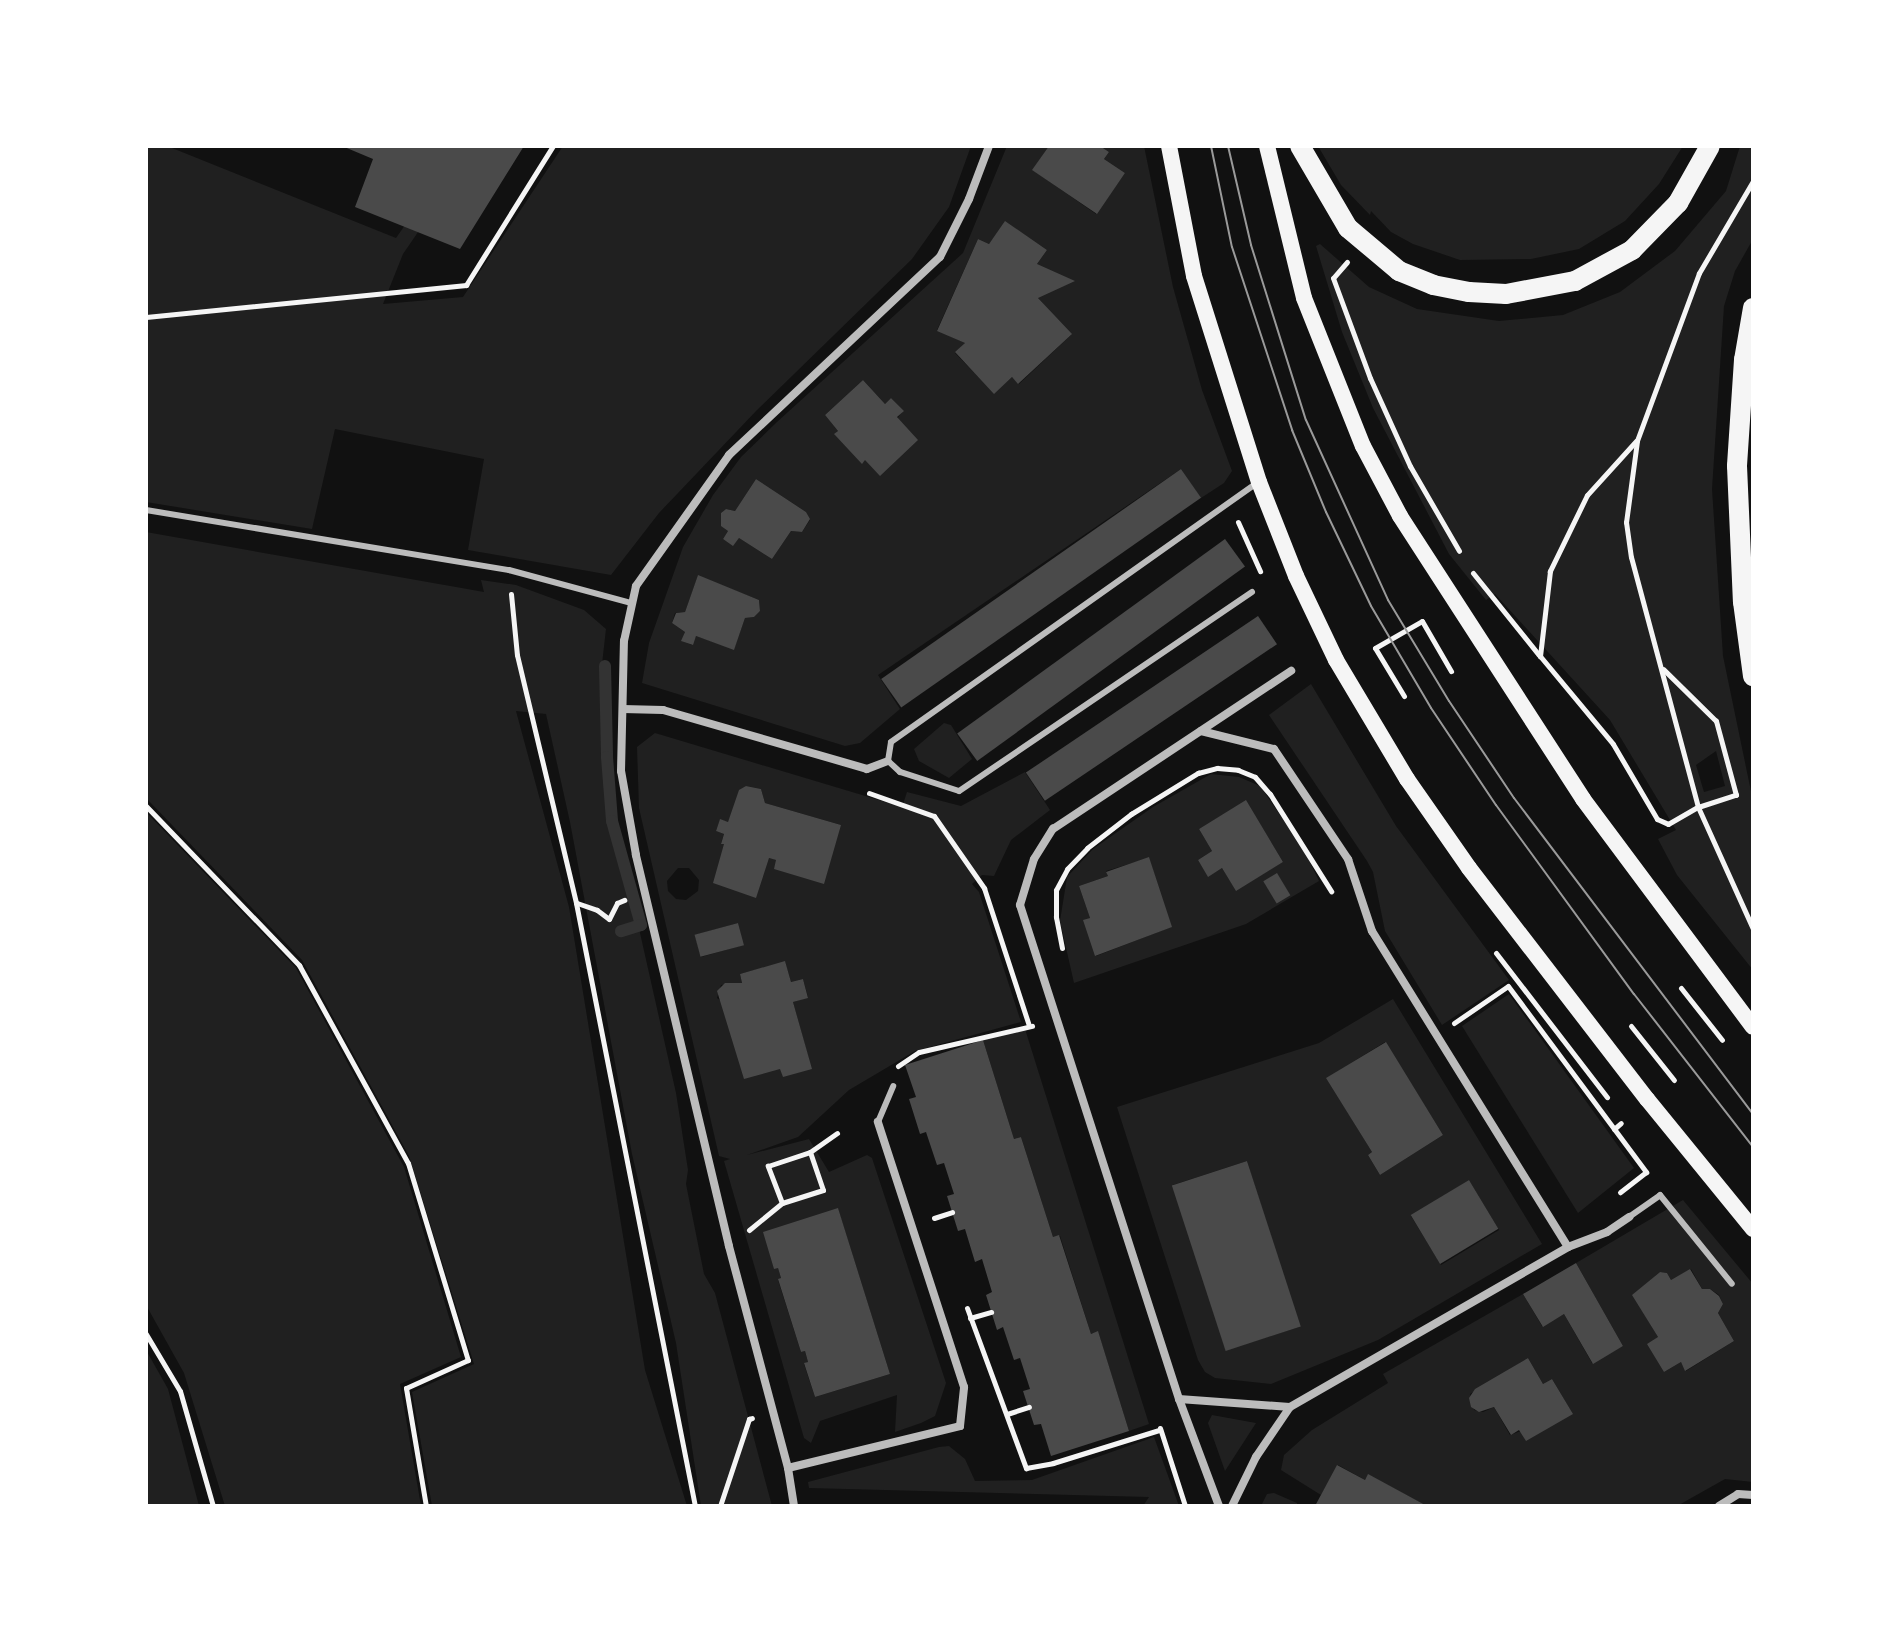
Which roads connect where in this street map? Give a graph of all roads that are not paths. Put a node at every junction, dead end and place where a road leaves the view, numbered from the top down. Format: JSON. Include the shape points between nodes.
{"nodes":[{"id":1,"x":989,"y":146,"type":"edge"},
{"id":2,"x":1169,"y":146,"type":"edge"},
{"id":3,"x":1267,"y":146,"type":"edge"},
{"id":4,"x":1300,"y":146,"type":"edge"},
{"id":5,"x":1710,"y":146,"type":"edge"},
{"id":6,"x":1753,"y":308,"type":"edge"},
{"id":7,"x":1259,"y":482,"type":"junction"},
{"id":8,"x":146,"y":510,"type":"edge"},
{"id":9,"x":1252,"y":592,"type":"dead end"},
{"id":10,"x":631,"y":603,"type":"junction"},
{"id":11,"x":1291,"y":671,"type":"dead end"},
{"id":12,"x":1753,"y":676,"type":"edge"},
{"id":13,"x":623,"y":709,"type":"junction"},
{"id":14,"x":1201,"y":731,"type":"junction"},
{"id":15,"x":888,"y":761,"type":"junction"},
{"id":16,"x":1753,"y":1027,"type":"edge"},
{"id":17,"x":893,"y":1086,"type":"road end"},
{"id":18,"x":878,"y":1122,"type":"joint"},
{"id":19,"x":1629,"y":1217,"type":"joint"},
{"id":20,"x":1753,"y":1229,"type":"edge"},
{"id":21,"x":1568,"y":1247,"type":"junction"},
{"id":22,"x":1732,"y":1284,"type":"dead end"},
{"id":23,"x":1179,"y":1399,"type":"junction"},
{"id":24,"x":1290,"y":1407,"type":"junction"},
{"id":25,"x":788,"y":1468,"type":"junction"},
{"id":26,"x":1753,"y":1495,"type":"edge"},
{"id":27,"x":794,"y":1506,"type":"edge"},
{"id":28,"x":1219,"y":1506,"type":"edge"},
{"id":29,"x":1232,"y":1506,"type":"edge"},
{"id":30,"x":1719,"y":1506,"type":"edge"}],
"edges":[{"from":1,"to":10,"type":"street","via":[[940,257],[729,455],[636,586]]},
{"from":2,"to":7,"type":"main road","via":[[1194,276]]},
{"from":3,"to":16,"type":"main road","via":[[1304,298],[1337,387],[1400,516],[1620,853]]},
{"from":4,"to":5,"type":"main road","via":[[1332,205],[1363,243],[1399,271],[1433,285],[1506,294],[1543,290],[1605,267],[1632,250],[1678,203]]},
{"from":6,"to":12,"type":"main road","via":[[1737,466],[1743,602]]},
{"from":7,"to":15,"type":"lane","via":[[891,742]]},
{"from":7,"to":20,"type":"main road","via":[[1317,624],[1407,779],[1544,969]]},
{"from":8,"to":10,"type":"lane","via":[[509,570]]},
{"from":9,"to":15,"type":"lane","via":[[959,791],[900,772]]},
{"from":10,"to":13,"type":"street","via":[[624,641]]},
{"from":11,"to":14,"type":"street"},
{"from":13,"to":15,"type":"street","via":[[663,710],[867,769]]},
{"from":13,"to":25,"type":"street","via":[[621,771],[636,855]]},
{"from":14,"to":21,"type":"street","via":[[1274,749],[1348,859],[1372,931]]},
{"from":14,"to":23,"type":"street","via":[[1053,829],[1034,859],[1020,905]]},
{"from":17,"to":18,"type":"lane"},
{"from":18,"to":25,"type":"street","via":[[964,1387],[960,1426]]},
{"from":19,"to":21,"type":"street"},
{"from":19,"to":22,"type":"lane","via":[[1660,1195]]},
{"from":21,"to":24,"type":"street"},
{"from":23,"to":24,"type":"street"},
{"from":23,"to":28,"type":"street"},
{"from":24,"to":29,"type":"street","via":[[1256,1457]]},
{"from":25,"to":27,"type":"street"},
{"from":26,"to":30,"type":"street","via":[[1738,1494]]}]}
